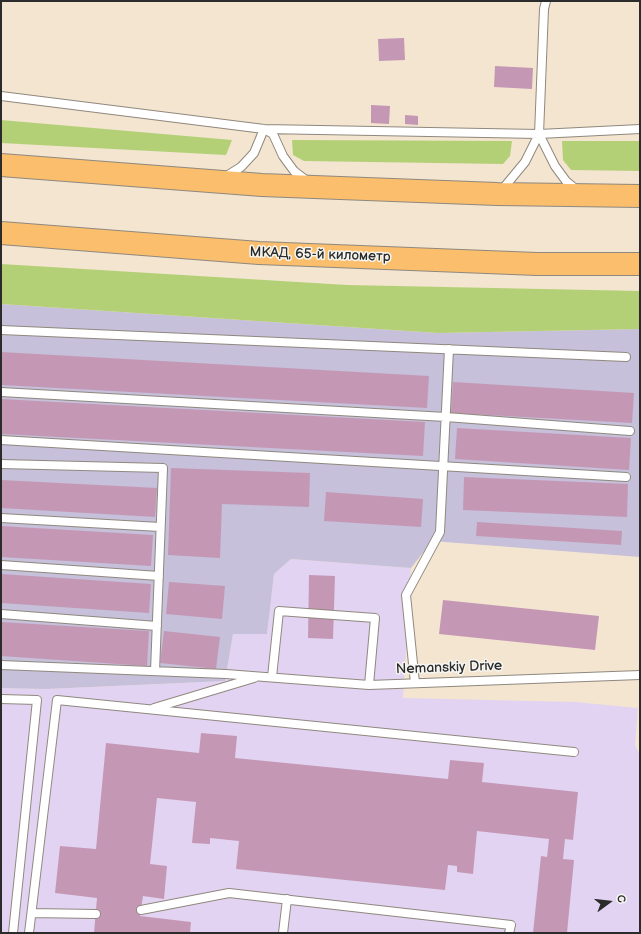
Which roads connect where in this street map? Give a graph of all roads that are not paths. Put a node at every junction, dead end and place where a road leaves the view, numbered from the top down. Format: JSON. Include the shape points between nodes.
{"nodes":[{"id":1,"x":546,"y":1,"type":"edge"},
{"id":2,"x":1,"y":96,"type":"edge"},
{"id":3,"x":264,"y":129,"type":"junction"},
{"id":4,"x":640,"y":129,"type":"edge"},
{"id":5,"x":539,"y":134,"type":"junction"},
{"id":6,"x":1,"y":165,"type":"edge"},
{"id":7,"x":218,"y":182,"type":"junction"},
{"id":8,"x":314,"y":187,"type":"junction"},
{"id":9,"x":497,"y":194,"type":"junction"},
{"id":10,"x":584,"y":196,"type":"junction"},
{"id":11,"x":640,"y":196,"type":"edge"},
{"id":12,"x":1,"y":234,"type":"edge"},
{"id":13,"x":640,"y":264,"type":"edge"},
{"id":14,"x":1,"y":330,"type":"edge"},
{"id":15,"x":449,"y":349,"type":"junction"},
{"id":16,"x":626,"y":357,"type":"dead end"},
{"id":17,"x":1,"y":392,"type":"edge"},
{"id":18,"x":446,"y":417,"type":"junction"},
{"id":19,"x":630,"y":432,"type":"dead end"},
{"id":20,"x":1,"y":440,"type":"edge"},
{"id":21,"x":1,"y":464,"type":"edge"},
{"id":22,"x":443,"y":465,"type":"junction"},
{"id":23,"x":626,"y":477,"type":"dead end"},
{"id":24,"x":1,"y":518,"type":"edge"},
{"id":25,"x":160,"y":527,"type":"junction"},
{"id":26,"x":1,"y":565,"type":"edge"},
{"id":27,"x":159,"y":576,"type":"junction"},
{"id":28,"x":1,"y":614,"type":"edge"},
{"id":29,"x":157,"y":626,"type":"junction"},
{"id":30,"x":1,"y":665,"type":"edge"},
{"id":31,"x":155,"y":671,"type":"junction"},
{"id":32,"x":640,"y":675,"type":"edge"},
{"id":33,"x":258,"y":676,"type":"junction"},
{"id":34,"x":272,"y":678,"type":"junction"},
{"id":35,"x":415,"y":683,"type":"junction"},
{"id":36,"x":369,"y":684,"type":"junction"},
{"id":37,"x":1,"y":699,"type":"edge"},
{"id":38,"x":149,"y":709,"type":"junction"},
{"id":39,"x":574,"y":752,"type":"dead end"},
{"id":40,"x":287,"y":899,"type":"junction"},
{"id":41,"x":141,"y":910,"type":"dead end"},
{"id":42,"x":32,"y":913,"type":"junction"},
{"id":43,"x":96,"y":914,"type":"dead end"},
{"id":44,"x":13,"y":933,"type":"edge"},
{"id":45,"x":29,"y":933,"type":"edge"},
{"id":46,"x":283,"y":933,"type":"edge"},
{"id":47,"x":509,"y":933,"type":"edge"}],
"edges":[{"from":1,"to":5,"type":"lane"},
{"from":2,"to":3,"type":"lane"},
{"from":3,"to":5,"type":"lane"},
{"from":3,"to":7,"type":"lane","via":[[254,153],[241,167]]},
{"from":3,"to":8,"type":"lane","via":[[273,134],[283,156],[294,171]]},
{"from":4,"to":5,"type":"lane"},
{"from":5,"to":9,"type":"lane","via":[[526,162]]},
{"from":5,"to":10,"type":"lane","via":[[558,171]]},
{"from":6,"to":7,"type":"highway"},
{"from":7,"to":8,"type":"highway"},
{"from":8,"to":9,"type":"highway"},
{"from":9,"to":10,"type":"highway"},
{"from":10,"to":11,"type":"highway"},
{"from":12,"to":13,"type":"highway","name":"МКАД, 65-й километр","via":[[259,252],[537,264]]},
{"from":14,"to":15,"type":"lane"},
{"from":15,"to":16,"type":"lane"},
{"from":15,"to":18,"type":"lane"},
{"from":17,"to":18,"type":"lane"},
{"from":18,"to":19,"type":"lane"},
{"from":18,"to":22,"type":"lane"},
{"from":20,"to":22,"type":"lane"},
{"from":21,"to":25,"type":"lane","via":[[163,468]]},
{"from":22,"to":23,"type":"lane"},
{"from":22,"to":35,"type":"lane","via":[[440,532],[406,595]]},
{"from":24,"to":25,"type":"lane"},
{"from":25,"to":27,"type":"lane"},
{"from":26,"to":27,"type":"lane"},
{"from":27,"to":29,"type":"lane"},
{"from":28,"to":29,"type":"lane"},
{"from":29,"to":31,"type":"lane"},
{"from":30,"to":31,"type":"lane","name":"Nemanskiy Drive"},
{"from":31,"to":33,"type":"lane","name":"Nemanskiy Drive"},
{"from":32,"to":35,"type":"lane","name":"Nemanskiy Drive"},
{"from":33,"to":34,"type":"lane","name":"Nemanskiy Drive"},
{"from":33,"to":38,"type":"lane"},
{"from":34,"to":36,"type":"lane","name":"Nemanskiy Drive"},
{"from":34,"to":36,"type":"lane","via":[[279,611],[374,618]]},
{"from":35,"to":36,"type":"lane","name":"Nemanskiy Drive"},
{"from":37,"to":44,"type":"lane","via":[[37,700]]},
{"from":38,"to":39,"type":"lane"},
{"from":38,"to":42,"type":"lane","via":[[56,700]]},
{"from":40,"to":41,"type":"lane","via":[[229,893]]},
{"from":40,"to":46,"type":"lane"},
{"from":40,"to":47,"type":"lane","via":[[511,924]]},
{"from":42,"to":43,"type":"lane"},
{"from":42,"to":45,"type":"lane"}]}
